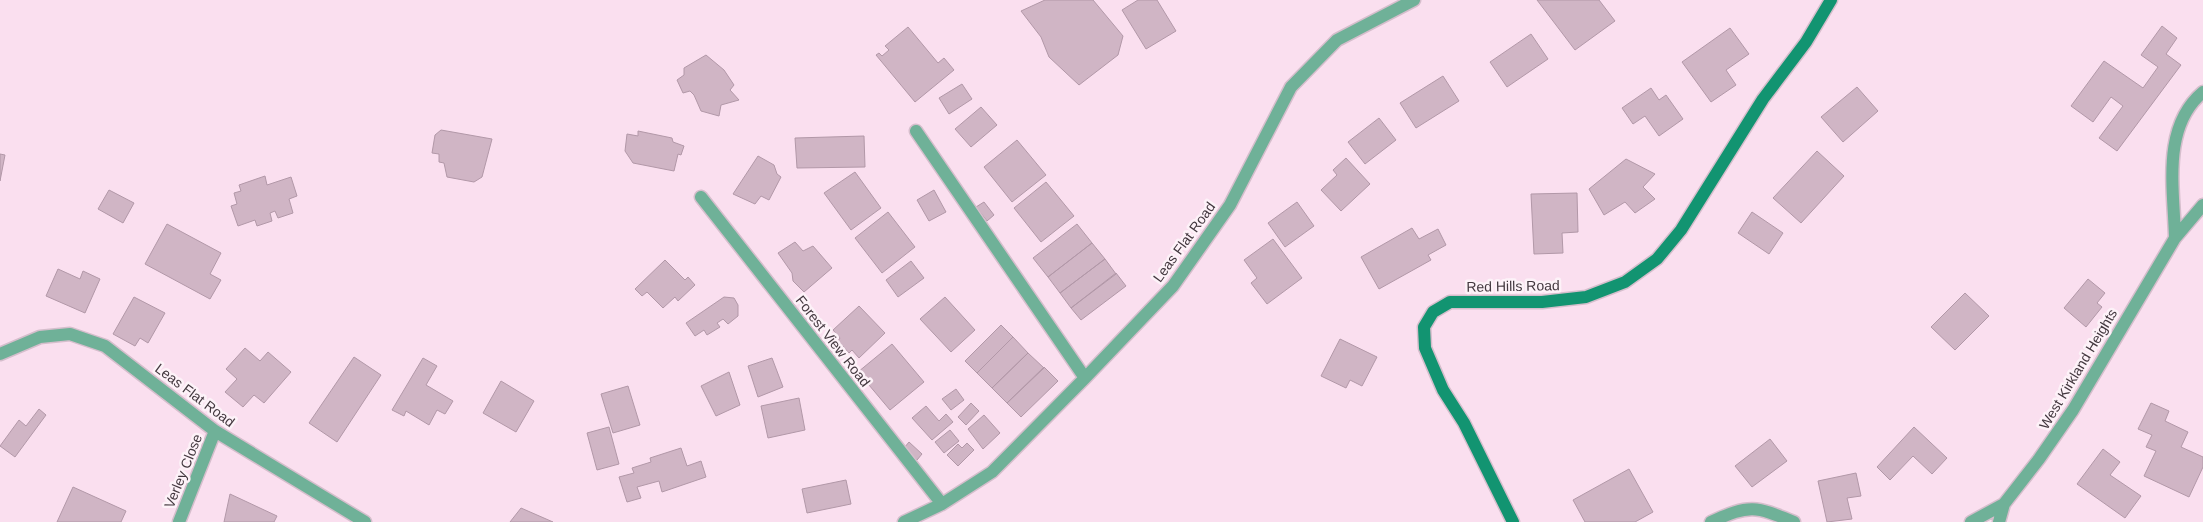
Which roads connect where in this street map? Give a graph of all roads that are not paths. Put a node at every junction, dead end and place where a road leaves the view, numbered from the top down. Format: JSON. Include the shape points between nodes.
{"nodes":[{"id":1,"x":1414,"y":0,"type":"edge"},
{"id":2,"x":1831,"y":0,"type":"edge"},
{"id":3,"x":2203,"y":92,"type":"edge"},
{"id":4,"x":916,"y":131,"type":"dead end"},
{"id":5,"x":701,"y":197,"type":"dead end"},
{"id":6,"x":2203,"y":205,"type":"edge"},
{"id":7,"x":2175,"y":238,"type":"junction"},
{"id":8,"x":0,"y":354,"type":"edge"},
{"id":9,"x":1085,"y":378,"type":"junction"},
{"id":10,"x":215,"y":431,"type":"junction"},
{"id":11,"x":942,"y":504,"type":"junction"},
{"id":12,"x":2004,"y":504,"type":"junction"},
{"id":13,"x":179,"y":522,"type":"edge"},
{"id":14,"x":365,"y":522,"type":"edge"},
{"id":15,"x":904,"y":522,"type":"edge"},
{"id":16,"x":1513,"y":522,"type":"edge"},
{"id":17,"x":1711,"y":522,"type":"edge"},
{"id":18,"x":1794,"y":522,"type":"edge"},
{"id":19,"x":1971,"y":522,"type":"edge"},
{"id":20,"x":1999,"y":522,"type":"edge"}],
"edges":[{"from":1,"to":9,"type":"street","name":"Leas Flat Road","via":[[1337,40],[1291,87],[1230,205],[1173,286]]},
{"from":2,"to":16,"type":"main road","name":"Red Hills Road","via":[[1806,42],[1763,99],[1681,230],[1657,258],[1625,282],[1586,297],[1542,302],[1450,302],[1433,312],[1424,328],[1426,348],[1443,390],[1464,423]]},
{"from":3,"to":7,"type":"street","via":[[2179,124],[2173,150]]},
{"from":4,"to":9,"type":"street"},
{"from":5,"to":11,"type":"street","name":"Forest View Road"},
{"from":6,"to":7,"type":"street","name":"West Kirkland Heights"},
{"from":7,"to":12,"type":"street","name":"West Kirkland Heights","via":[[2073,410]]},
{"from":8,"to":10,"type":"street","name":"Leas Flat Road","via":[[40,337],[70,334],[105,346]]},
{"from":9,"to":11,"type":"street","name":"Leas Flat Road","via":[[992,472]]},
{"from":10,"to":13,"type":"street","name":"Verley Close"},
{"from":10,"to":14,"type":"street","name":"Leas Flat Road"},
{"from":11,"to":15,"type":"street","name":"Leas Flat Road"},
{"from":12,"to":19,"type":"street","name":"West Kirkland Heights"},
{"from":12,"to":20,"type":"street"},
{"from":17,"to":18,"type":"street","via":[[1739,509],[1770,512]]}]}
